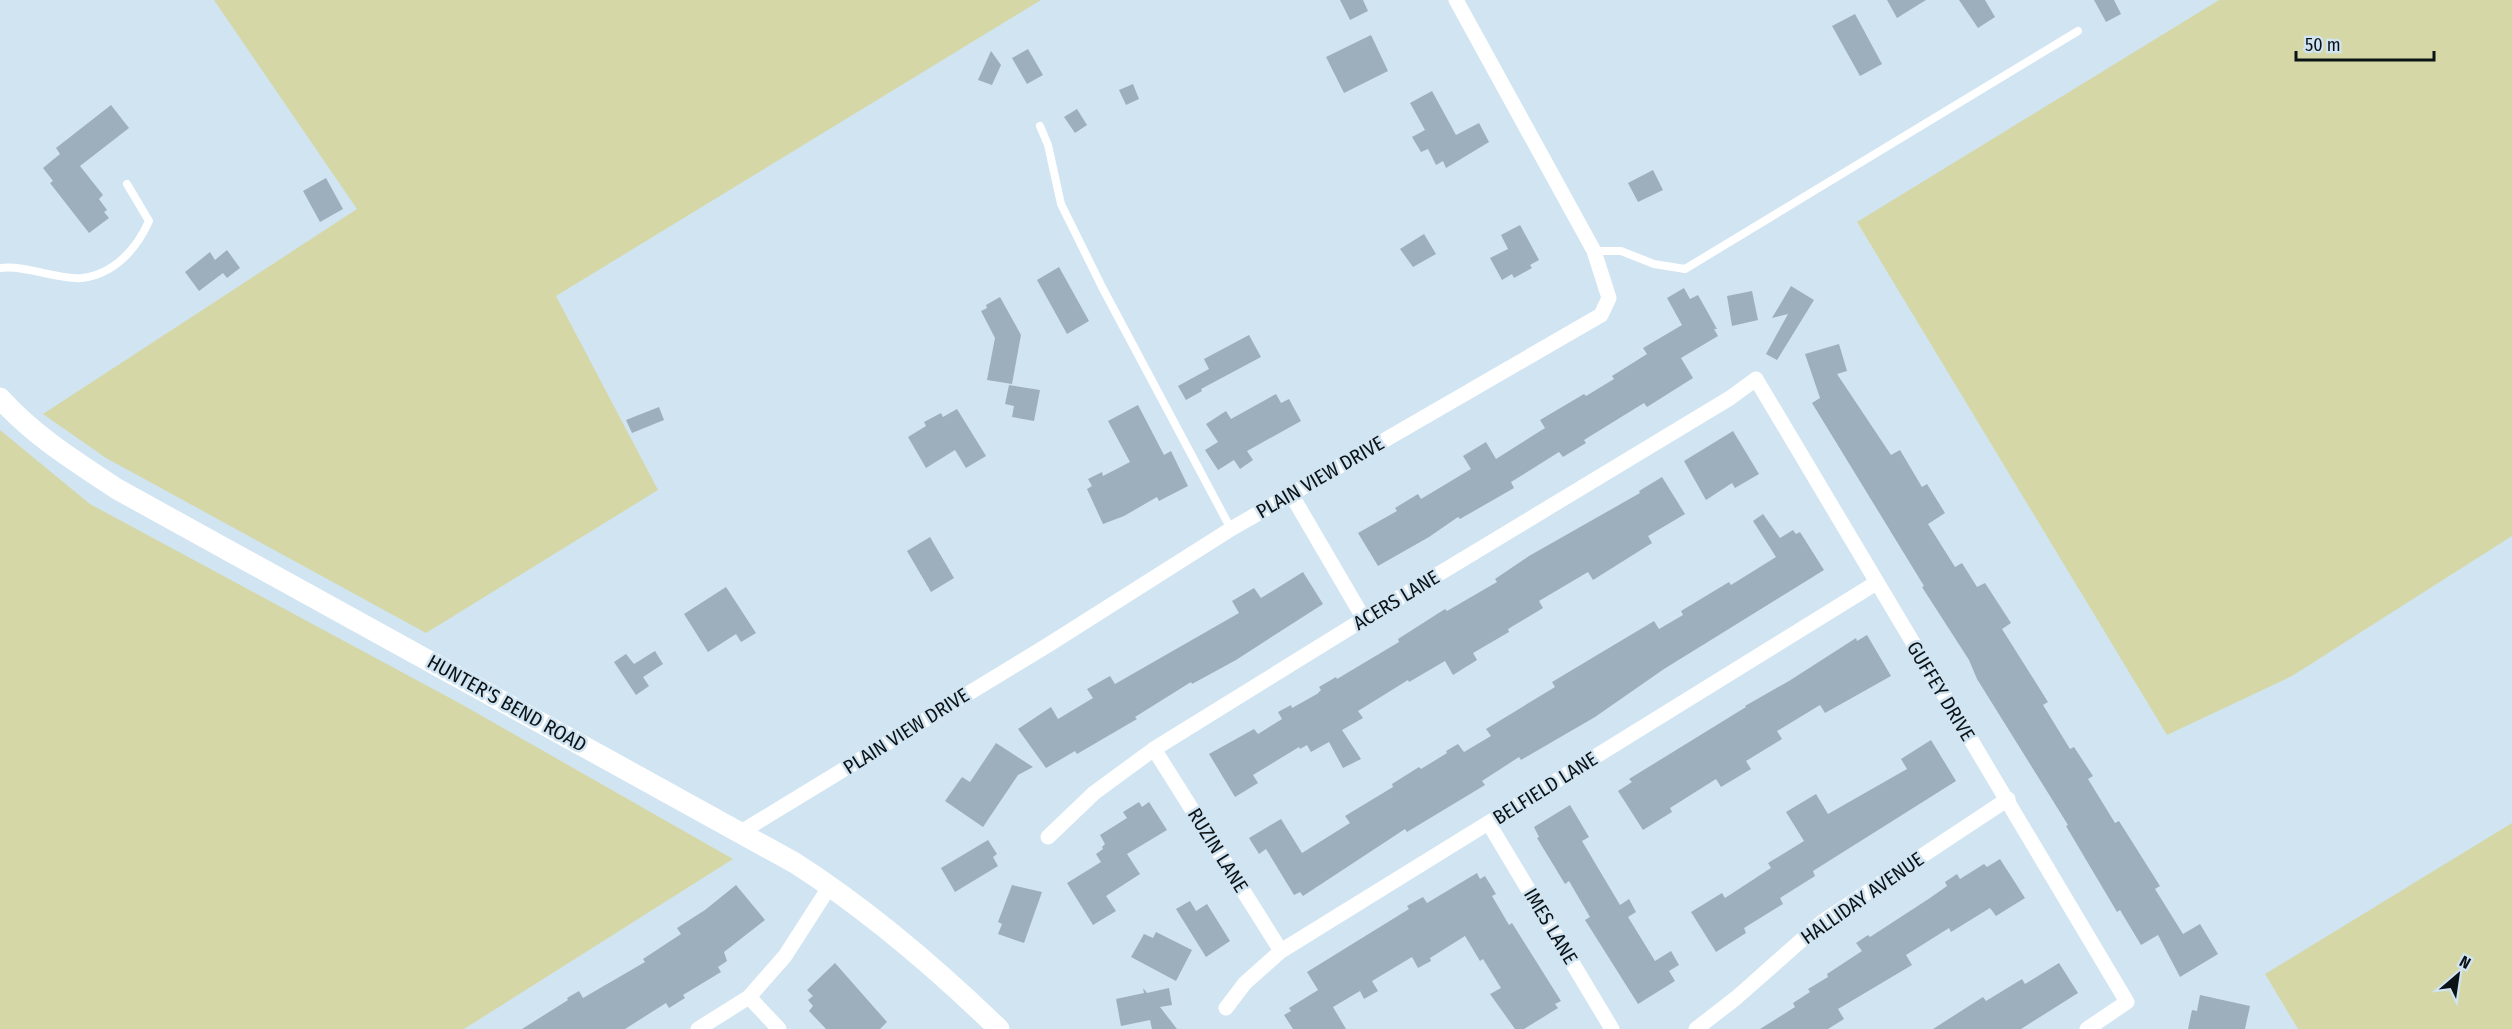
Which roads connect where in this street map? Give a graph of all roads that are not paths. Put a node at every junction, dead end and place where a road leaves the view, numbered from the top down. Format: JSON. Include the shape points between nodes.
{"nodes":[{"id":1,"x":1456,"y":0,"type":"edge"},
{"id":2,"x":2078,"y":31,"type":"dead end"},
{"id":3,"x":1040,"y":126,"type":"dead end"},
{"id":4,"x":128,"y":184,"type":"dead end"},
{"id":5,"x":1594,"y":251,"type":"junction"},
{"id":6,"x":0,"y":268,"type":"edge"},
{"id":7,"x":1756,"y":379,"type":"joint"},
{"id":8,"x":0,"y":398,"type":"edge"},
{"id":9,"x":1291,"y":494,"type":"junction"},
{"id":10,"x":1231,"y":529,"type":"junction"},
{"id":11,"x":1876,"y":583,"type":"junction"},
{"id":12,"x":1364,"y":619,"type":"junction"},
{"id":13,"x":1154,"y":749,"type":"junction"},
{"id":14,"x":2008,"y":799,"type":"junction"},
{"id":15,"x":1489,"y":824,"type":"junction"},
{"id":16,"x":741,"y":832,"type":"junction"},
{"id":17,"x":1047,"y":837,"type":"dead end"},
{"id":18,"x":830,"y":886,"type":"junction"},
{"id":19,"x":1281,"y":951,"type":"junction"},
{"id":20,"x":749,"y":997,"type":"junction"},
{"id":21,"x":1226,"y":1008,"type":"dead end"},
{"id":22,"x":698,"y":1029,"type":"edge"},
{"id":23,"x":779,"y":1029,"type":"edge"},
{"id":24,"x":999,"y":1029,"type":"edge"},
{"id":25,"x":1612,"y":1029,"type":"edge"},
{"id":26,"x":1696,"y":1029,"type":"edge"},
{"id":27,"x":2087,"y":1029,"type":"edge"}],
"edges":[{"from":1,"to":5,"type":"street","name":"PLAIN VIEW DRIVE"},
{"from":2,"to":5,"type":"lane","via":[[1685,269],[1654,264],[1621,251]]},
{"from":3,"to":10,"type":"lane","via":[[1048,145],[1060,204]]},
{"from":4,"to":6,"type":"lane","via":[[149,220],[130,253],[107,270],[82,278]]},
{"from":5,"to":9,"type":"street","name":"PLAIN VIEW DRIVE","via":[[1609,298],[1601,315]]},
{"from":7,"to":11,"type":"street","name":"GUFFEY DRIVE"},
{"from":7,"to":12,"type":"street","name":"ACERS LANE"},
{"from":8,"to":16,"type":"street","name":"HUNTER'S BEND ROAD","via":[[55,448],[117,489]]},
{"from":9,"to":10,"type":"street","name":"PLAIN VIEW DRIVE"},
{"from":9,"to":12,"type":"street"},
{"from":10,"to":16,"type":"street","name":"PLAIN VIEW DRIVE"},
{"from":11,"to":14,"type":"street","name":"GUFFEY DRIVE"},
{"from":11,"to":15,"type":"street","name":"BELFIELD LANE"},
{"from":12,"to":13,"type":"street","name":"ACERS LANE"},
{"from":13,"to":17,"type":"street","name":"ACERS LANE","via":[[1094,793]]},
{"from":13,"to":19,"type":"street","name":"RUZIN LANE"},
{"from":14,"to":26,"type":"street","name":"HALLIDAY AVENUE","via":[[1822,922]]},
{"from":14,"to":27,"type":"street","name":"GUFFEY DRIVE","via":[[2127,1002]]},
{"from":15,"to":19,"type":"street","name":"BELFIELD LANE"},
{"from":15,"to":25,"type":"street","name":"IMES LANE"},
{"from":16,"to":18,"type":"street","name":"HUNTER'S BEND ROAD"},
{"from":18,"to":20,"type":"street","via":[[785,956]]},
{"from":18,"to":24,"type":"street","name":"HUNTER'S BEND ROAD","via":[[942,974]]},
{"from":19,"to":21,"type":"street","name":"BELFIELD LANE","via":[[1245,983]]},
{"from":20,"to":22,"type":"street"},
{"from":20,"to":23,"type":"street"}]}
